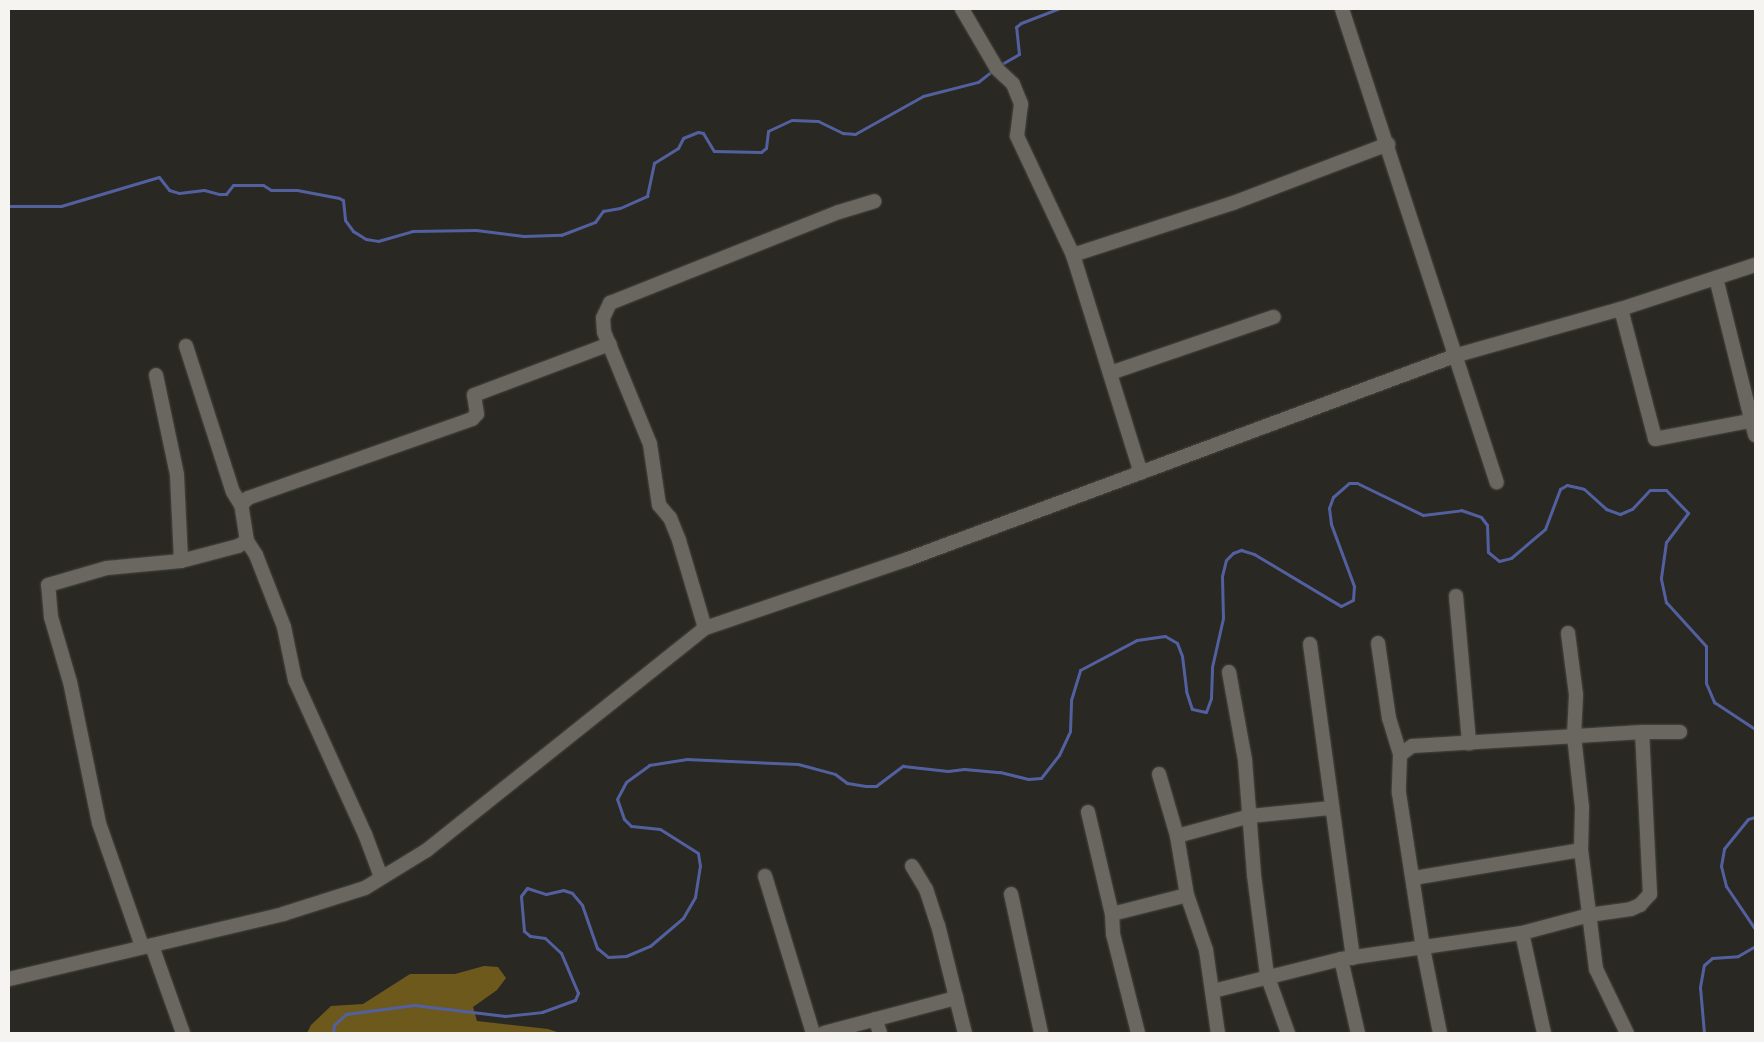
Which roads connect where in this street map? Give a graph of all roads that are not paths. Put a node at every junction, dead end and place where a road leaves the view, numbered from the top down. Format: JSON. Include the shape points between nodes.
{"nodes":[{"id":1,"x":962,"y":9,"type":"edge"},
{"id":2,"x":1342,"y":9,"type":"edge"},
{"id":3,"x":1388,"y":144,"type":"junction"},
{"id":4,"x":874,"y":201,"type":"dead end"},
{"id":5,"x":1073,"y":255,"type":"junction"},
{"id":6,"x":1755,"y":265,"type":"edge"},
{"id":7,"x":1716,"y":278,"type":"junction"},
{"id":8,"x":1621,"y":309,"type":"junction"},
{"id":9,"x":1274,"y":317,"type":"dead end"},
{"id":10,"x":610,"y":344,"type":"junction"},
{"id":11,"x":186,"y":346,"type":"dead end"},
{"id":12,"x":1457,"y":355,"type":"junction"},
{"id":13,"x":1110,"y":373,"type":"junction"},
{"id":14,"x":156,"y":374,"type":"dead end"},
{"id":15,"x":1754,"y":420,"type":"edge"},
{"id":16,"x":1755,"y":435,"type":"edge"},
{"id":17,"x":1141,"y":473,"type":"junction"},
{"id":18,"x":1497,"y":482,"type":"dead end"},
{"id":19,"x":241,"y":506,"type":"junction"},
{"id":20,"x":247,"y":541,"type":"junction"},
{"id":21,"x":181,"y":561,"type":"junction"},
{"id":22,"x":1456,"y":596,"type":"dead end"},
{"id":23,"x":705,"y":628,"type":"junction"},
{"id":24,"x":1568,"y":633,"type":"dead end"},
{"id":25,"x":1378,"y":643,"type":"dead end"},
{"id":26,"x":1310,"y":644,"type":"dead end"},
{"id":27,"x":1229,"y":672,"type":"dead end"},
{"id":28,"x":1642,"y":732,"type":"junction"},
{"id":29,"x":1680,"y":732,"type":"dead end"},
{"id":30,"x":1574,"y":736,"type":"junction"},
{"id":31,"x":1469,"y":743,"type":"junction"},
{"id":32,"x":1400,"y":755,"type":"junction"},
{"id":33,"x":1159,"y":774,"type":"dead end"},
{"id":34,"x":1330,"y":808,"type":"junction"},
{"id":35,"x":1088,"y":812,"type":"dead end"},
{"id":36,"x":1250,"y":816,"type":"junction"},
{"id":37,"x":1177,"y":836,"type":"junction"},
{"id":38,"x":1581,"y":850,"type":"junction"},
{"id":39,"x":912,"y":866,"type":"dead end"},
{"id":40,"x":765,"y":876,"type":"dead end"},
{"id":41,"x":381,"y":877,"type":"junction"},
{"id":42,"x":1414,"y":878,"type":"junction"},
{"id":43,"x":1011,"y":894,"type":"dead end"},
{"id":44,"x":1187,"y":895,"type":"junction"},
{"id":45,"x":1112,"y":914,"type":"junction"},
{"id":46,"x":1589,"y":915,"type":"junction"},
{"id":47,"x":1522,"y":933,"type":"junction"},
{"id":48,"x":147,"y":946,"type":"junction"},
{"id":49,"x":1423,"y":948,"type":"junction"},
{"id":50,"x":1347,"y":958,"type":"junction"},
{"id":51,"x":1267,"y":975,"type":"junction"},
{"id":52,"x":9,"y":979,"type":"edge"},
{"id":53,"x":1213,"y":991,"type":"junction"},
{"id":54,"x":956,"y":998,"type":"junction"},
{"id":55,"x":876,"y":1019,"type":"junction"},
{"id":56,"x":183,"y":1033,"type":"edge"},
{"id":57,"x":813,"y":1033,"type":"edge"},
{"id":58,"x":824,"y":1033,"type":"edge"},
{"id":59,"x":880,"y":1033,"type":"edge"},
{"id":60,"x":965,"y":1033,"type":"edge"},
{"id":61,"x":1041,"y":1033,"type":"edge"},
{"id":62,"x":1138,"y":1033,"type":"edge"},
{"id":63,"x":1218,"y":1033,"type":"edge"},
{"id":64,"x":1288,"y":1033,"type":"edge"},
{"id":65,"x":1358,"y":1033,"type":"edge"},
{"id":66,"x":1440,"y":1033,"type":"edge"},
{"id":67,"x":1544,"y":1033,"type":"edge"},
{"id":68,"x":1626,"y":1033,"type":"edge"}],
"edges":[{"from":1,"to":5,"type":"street","via":[[997,68],[1014,84],[1022,104],[1017,136]]},
{"from":2,"to":3,"type":"street"},
{"from":3,"to":5,"type":"street","via":[[1233,203]]},
{"from":3,"to":12,"type":"street"},
{"from":4,"to":10,"type":"street","via":[[610,303],[603,318],[604,332]]},
{"from":5,"to":13,"type":"street"},
{"from":6,"to":7,"type":"street"},
{"from":7,"to":8,"type":"street"},
{"from":7,"to":15,"type":"street"},
{"from":8,"to":12,"type":"street"},
{"from":8,"to":15,"type":"street","via":[[1655,439]]},
{"from":9,"to":13,"type":"street"},
{"from":10,"to":19,"type":"street","via":[[474,395],[477,414],[472,419],[248,498]]},
{"from":10,"to":23,"type":"street","via":[[650,444],[657,500],[679,540]]},
{"from":11,"to":19,"type":"street","via":[[233,492]]},
{"from":12,"to":17,"type":"street"},
{"from":12,"to":18,"type":"street"},
{"from":13,"to":17,"type":"street"},
{"from":14,"to":21,"type":"street","via":[[177,475]]},
{"from":15,"to":16,"type":"street"},
{"from":17,"to":23,"type":"street","via":[[908,559]]},
{"from":19,"to":20,"type":"street"},
{"from":20,"to":21,"type":"street"},
{"from":20,"to":41,"type":"street","via":[[256,554],[284,627],[295,680],[365,834]]},
{"from":21,"to":48,"type":"street","via":[[107,568],[48,584],[51,617],[70,682],[99,822]]},
{"from":22,"to":31,"type":"street"},
{"from":23,"to":41,"type":"street","via":[[427,850]]},
{"from":24,"to":30,"type":"street","via":[[1576,695]]},
{"from":25,"to":32,"type":"street","via":[[1389,718]]},
{"from":26,"to":34,"type":"street"},
{"from":27,"to":36,"type":"street","via":[[1245,760]]},
{"from":28,"to":29,"type":"street"},
{"from":28,"to":30,"type":"street"},
{"from":28,"to":46,"type":"street","via":[[1650,894],[1640,905]]},
{"from":30,"to":31,"type":"street"},
{"from":30,"to":38,"type":"street","via":[[1582,807]]},
{"from":31,"to":32,"type":"street","via":[[1412,746]]},
{"from":32,"to":42,"type":"street","via":[[1399,793]]},
{"from":33,"to":37,"type":"street"},
{"from":34,"to":36,"type":"street"},
{"from":34,"to":50,"type":"street","via":[[1338,833]]},
{"from":35,"to":45,"type":"street"},
{"from":36,"to":37,"type":"street"},
{"from":36,"to":51,"type":"street"},
{"from":37,"to":44,"type":"street"},
{"from":38,"to":42,"type":"street"},
{"from":38,"to":46,"type":"street"},
{"from":39,"to":54,"type":"street","via":[[926,889],[938,925]]},
{"from":40,"to":57,"type":"street"},
{"from":41,"to":48,"type":"street","via":[[365,888],[283,914]]},
{"from":42,"to":49,"type":"street"},
{"from":43,"to":61,"type":"street"},
{"from":44,"to":45,"type":"street"},
{"from":44,"to":53,"type":"street","via":[[1203,940]]},
{"from":45,"to":62,"type":"street","via":[[1113,934]]},
{"from":46,"to":47,"type":"street"},
{"from":46,"to":68,"type":"street","via":[[1597,976]]},
{"from":47,"to":49,"type":"street"},
{"from":47,"to":67,"type":"street"},
{"from":48,"to":52,"type":"street"},
{"from":48,"to":56,"type":"street"},
{"from":49,"to":50,"type":"street"},
{"from":49,"to":66,"type":"street"},
{"from":50,"to":51,"type":"street"},
{"from":50,"to":65,"type":"street"},
{"from":51,"to":53,"type":"street"},
{"from":51,"to":64,"type":"street"},
{"from":53,"to":63,"type":"street"},
{"from":54,"to":55,"type":"street"},
{"from":54,"to":60,"type":"street"},
{"from":55,"to":58,"type":"street"},
{"from":55,"to":59,"type":"street"}]}
